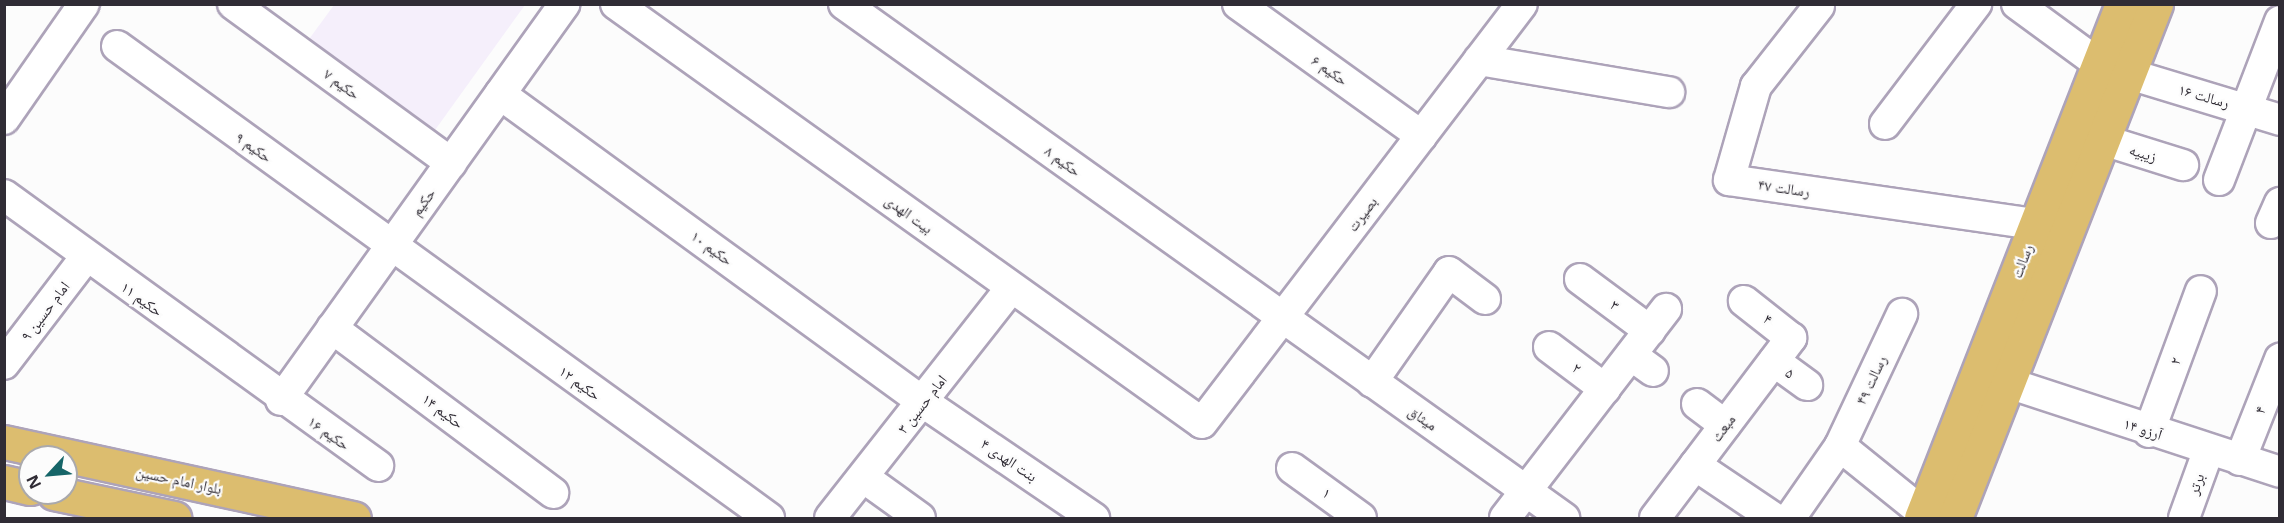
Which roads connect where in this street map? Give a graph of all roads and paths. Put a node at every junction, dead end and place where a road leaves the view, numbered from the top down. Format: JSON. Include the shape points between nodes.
{"nodes":[{"id":1,"x":84,"y":4,"type":"edge"},
{"id":2,"x":233,"y":4,"type":"edge"},
{"id":3,"x":564,"y":4,"type":"edge"},
{"id":4,"x":616,"y":4,"type":"edge"},
{"id":5,"x":844,"y":4,"type":"edge"},
{"id":6,"x":1238,"y":4,"type":"edge"},
{"id":7,"x":1522,"y":4,"type":"edge"},
{"id":8,"x":1976,"y":4,"type":"edge"},
{"id":9,"x":2017,"y":4,"type":"edge"},
{"id":10,"x":2122,"y":4,"type":"edge"},
{"id":11,"x":2156,"y":4,"type":"edge"},
{"id":12,"x":1819,"y":5,"type":"edge"},
{"id":13,"x":2280,"y":21,"type":"edge"},
{"id":14,"x":117,"y":46,"type":"dead end"},
{"id":15,"x":1479,"y":60,"type":"junction"},
{"id":16,"x":2114,"y":69,"type":"junction"},
{"id":17,"x":1669,"y":92,"type":"dead end"},
{"id":18,"x":500,"y":94,"type":"junction"},
{"id":19,"x":2247,"y":109,"type":"junction"},
{"id":20,"x":4,"y":119,"type":"edge"},
{"id":21,"x":2280,"y":120,"type":"edge"},
{"id":22,"x":1885,"y":124,"type":"dead end"},
{"id":23,"x":1422,"y":136,"type":"junction"},
{"id":24,"x":2103,"y":140,"type":"junction"},
{"id":25,"x":451,"y":163,"type":"junction"},
{"id":26,"x":2183,"y":165,"type":"dead end"},
{"id":27,"x":2219,"y":180,"type":"dead end"},
{"id":28,"x":4,"y":195,"type":"edge"},
{"id":29,"x":2036,"y":224,"type":"junction"},
{"id":30,"x":390,"y":248,"type":"junction"},
{"id":31,"x":85,"y":258,"type":"junction"},
{"id":32,"x":1580,"y":279,"type":"dead end"},
{"id":33,"x":1011,"y":288,"type":"junction"},
{"id":34,"x":2201,"y":291,"type":"dead end"},
{"id":35,"x":1485,"y":299,"type":"dead end"},
{"id":36,"x":1744,"y":301,"type":"dead end"},
{"id":37,"x":1902,"y":314,"type":"dead end"},
{"id":38,"x":1282,"y":318,"type":"junction"},
{"id":39,"x":332,"y":328,"type":"junction"},
{"id":40,"x":1549,"y":347,"type":"dead end"},
{"id":41,"x":1782,"y":350,"type":"junction"},
{"id":42,"x":2280,"y":359,"type":"edge"},
{"id":43,"x":4,"y":364,"type":"edge"},
{"id":44,"x":1372,"y":382,"type":"junction"},
{"id":45,"x":2008,"y":383,"type":"junction"},
{"id":46,"x":1807,"y":386,"type":"dead end"},
{"id":47,"x":1605,"y":389,"type":"junction"},
{"id":48,"x":281,"y":400,"type":"junction"},
{"id":49,"x":923,"y":402,"type":"junction"},
{"id":50,"x":1697,"y":404,"type":"dead end"},
{"id":51,"x":1202,"y":423,"type":"joint"},
{"id":52,"x":1725,"y":425,"type":"junction"},
{"id":53,"x":2149,"y":432,"type":"junction"},
{"id":54,"x":4,"y":442,"type":"edge"},
{"id":55,"x":1840,"y":446,"type":"junction"},
{"id":56,"x":2209,"y":449,"type":"junction"},
{"id":57,"x":2240,"y":460,"type":"junction"},
{"id":58,"x":1695,"y":465,"type":"junction"},
{"id":59,"x":378,"y":466,"type":"dead end"},
{"id":60,"x":1292,"y":468,"type":"dead end"},
{"id":61,"x":2280,"y":472,"type":"edge"},
{"id":62,"x":863,"y":477,"type":"junction"},
{"id":63,"x":1525,"y":491,"type":"junction"},
{"id":64,"x":553,"y":493,"type":"dead end"},
{"id":65,"x":78,"y":498,"type":"edge"},
{"id":66,"x":1922,"y":516,"type":"edge"},
{"id":67,"x":174,"y":519,"type":"edge"},
{"id":68,"x":354,"y":519,"type":"edge"},
{"id":69,"x":769,"y":519,"type":"edge"},
{"id":70,"x":830,"y":519,"type":"edge"},
{"id":71,"x":920,"y":519,"type":"edge"},
{"id":72,"x":1094,"y":519,"type":"edge"},
{"id":73,"x":1361,"y":519,"type":"edge"},
{"id":74,"x":1505,"y":519,"type":"edge"},
{"id":75,"x":1564,"y":519,"type":"edge"},
{"id":76,"x":1655,"y":519,"type":"edge"},
{"id":77,"x":1774,"y":519,"type":"edge"},
{"id":78,"x":1790,"y":519,"type":"edge"},
{"id":79,"x":1955,"y":519,"type":"edge"},
{"id":80,"x":2184,"y":519,"type":"edge"}],
"edges":[{"from":1,"to":20,"type":"street"},
{"from":2,"to":25,"type":"street","name":"حکیم ۷"},
{"from":3,"to":18,"type":"street","name":"حکیم"},
{"from":4,"to":33,"type":"street","name":"بیت الهدی"},
{"from":5,"to":38,"type":"street","name":"حکیم ۸"},
{"from":6,"to":23,"type":"street","name":"حکیم ۶"},
{"from":7,"to":15,"type":"street","name":"بصیرت"},
{"from":8,"to":22,"type":"street"},
{"from":9,"to":16,"type":"street","name":"رسالت ۱۶"},
{"from":10,"to":16,"type":"main road","name":"رسالت"},
{"from":11,"to":16,"type":"main road","name":"رسالت"},
{"from":12,"to":29,"type":"street","name":"رسالت ۴۷","via":[[1756,86],[1729,180]]},
{"from":13,"to":19,"type":"street"},
{"from":14,"to":30,"type":"street","name":"حکیم ۹"},
{"from":15,"to":17,"type":"street"},
{"from":15,"to":23,"type":"street","name":"بصیرت"},
{"from":16,"to":19,"type":"street","name":"رسالت ۱۶"},
{"from":16,"to":24,"type":"main road","name":"رسالت"},
{"from":16,"to":29,"type":"main road","name":"رسالت"},
{"from":18,"to":25,"type":"street","name":"حکیم"},
{"from":18,"to":49,"type":"street","name":"حکیم ۱۰"},
{"from":19,"to":21,"type":"street","name":"رسالت ۱۶"},
{"from":19,"to":27,"type":"street"},
{"from":23,"to":38,"type":"street","name":"بصیرت"},
{"from":24,"to":26,"type":"street","name":"زیبیه"},
{"from":24,"to":45,"type":"main road","name":"رسالت"},
{"from":25,"to":30,"type":"street","name":"حکیم"},
{"from":28,"to":31,"type":"street","name":"حکیم ۱۱"},
{"from":29,"to":66,"type":"main road","name":"رسالت"},
{"from":30,"to":39,"type":"street","name":"حکیم"},
{"from":30,"to":69,"type":"street","name":"حکیم ۱۲"},
{"from":31,"to":43,"type":"street","name":"امام حسین ۹"},
{"from":31,"to":48,"type":"street","name":"حکیم ۱۱"},
{"from":32,"to":47,"type":"street","name":"۳","via":[[1658,320],[1642,363]]},
{"from":33,"to":49,"type":"street","name":"امام حسین ۳"},
{"from":33,"to":51,"type":"street","name":"بیت الهدی"},
{"from":34,"to":53,"type":"street","name":"۲"},
{"from":35,"to":44,"type":"street","via":[[1449,272]]},
{"from":36,"to":41,"type":"street","name":"۴"},
{"from":37,"to":55,"type":"street","name":"رسالت ۴۹"},
{"from":38,"to":44,"type":"street","name":"میثاق"},
{"from":38,"to":51,"type":"street","name":"بصیرت"},
{"from":39,"to":48,"type":"street","name":"حکیم"},
{"from":39,"to":64,"type":"street","name":"حکیم ۱۴"},
{"from":40,"to":47,"type":"street","name":"۲"},
{"from":41,"to":46,"type":"street","name":"۵"},
{"from":41,"to":52,"type":"street","name":"مبعث"},
{"from":42,"to":57,"type":"street","name":"۴"},
{"from":44,"to":63,"type":"street","name":"میثاق"},
{"from":45,"to":53,"type":"street","name":"۱۴ آرزو"},
{"from":45,"to":79,"type":"main road","name":"رسالت"},
{"from":47,"to":63,"type":"street"},
{"from":48,"to":59,"type":"street","name":"حکیم ۱۶"},
{"from":49,"to":62,"type":"street","name":"امام حسین ۳"},
{"from":49,"to":72,"type":"street","name":"بنت الهدی ۴"},
{"from":50,"to":52,"type":"street"},
{"from":52,"to":58,"type":"street","name":"مبعث"},
{"from":53,"to":56,"type":"street","name":"۱۴ آرزو"},
{"from":54,"to":68,"type":"main road","name":"بلوار امام حسین"},
{"from":55,"to":66,"type":"street"},
{"from":55,"to":78,"type":"street","name":"رسالت ۴۹"},
{"from":56,"to":57,"type":"street","name":"۱۴ آرزو"},
{"from":56,"to":80,"type":"street","name":"برتر"},
{"from":57,"to":61,"type":"street","name":"۱۴ آرزو"},
{"from":58,"to":76,"type":"street","name":"مبعث"},
{"from":58,"to":77,"type":"street"},
{"from":60,"to":73,"type":"street","name":"۱"},
{"from":62,"to":70,"type":"street","name":"امام حسین ۳"},
{"from":62,"to":71,"type":"street"},
{"from":63,"to":74,"type":"street"},
{"from":63,"to":75,"type":"street","name":"میثاق"},
{"from":65,"to":67,"type":"main road"}]}
